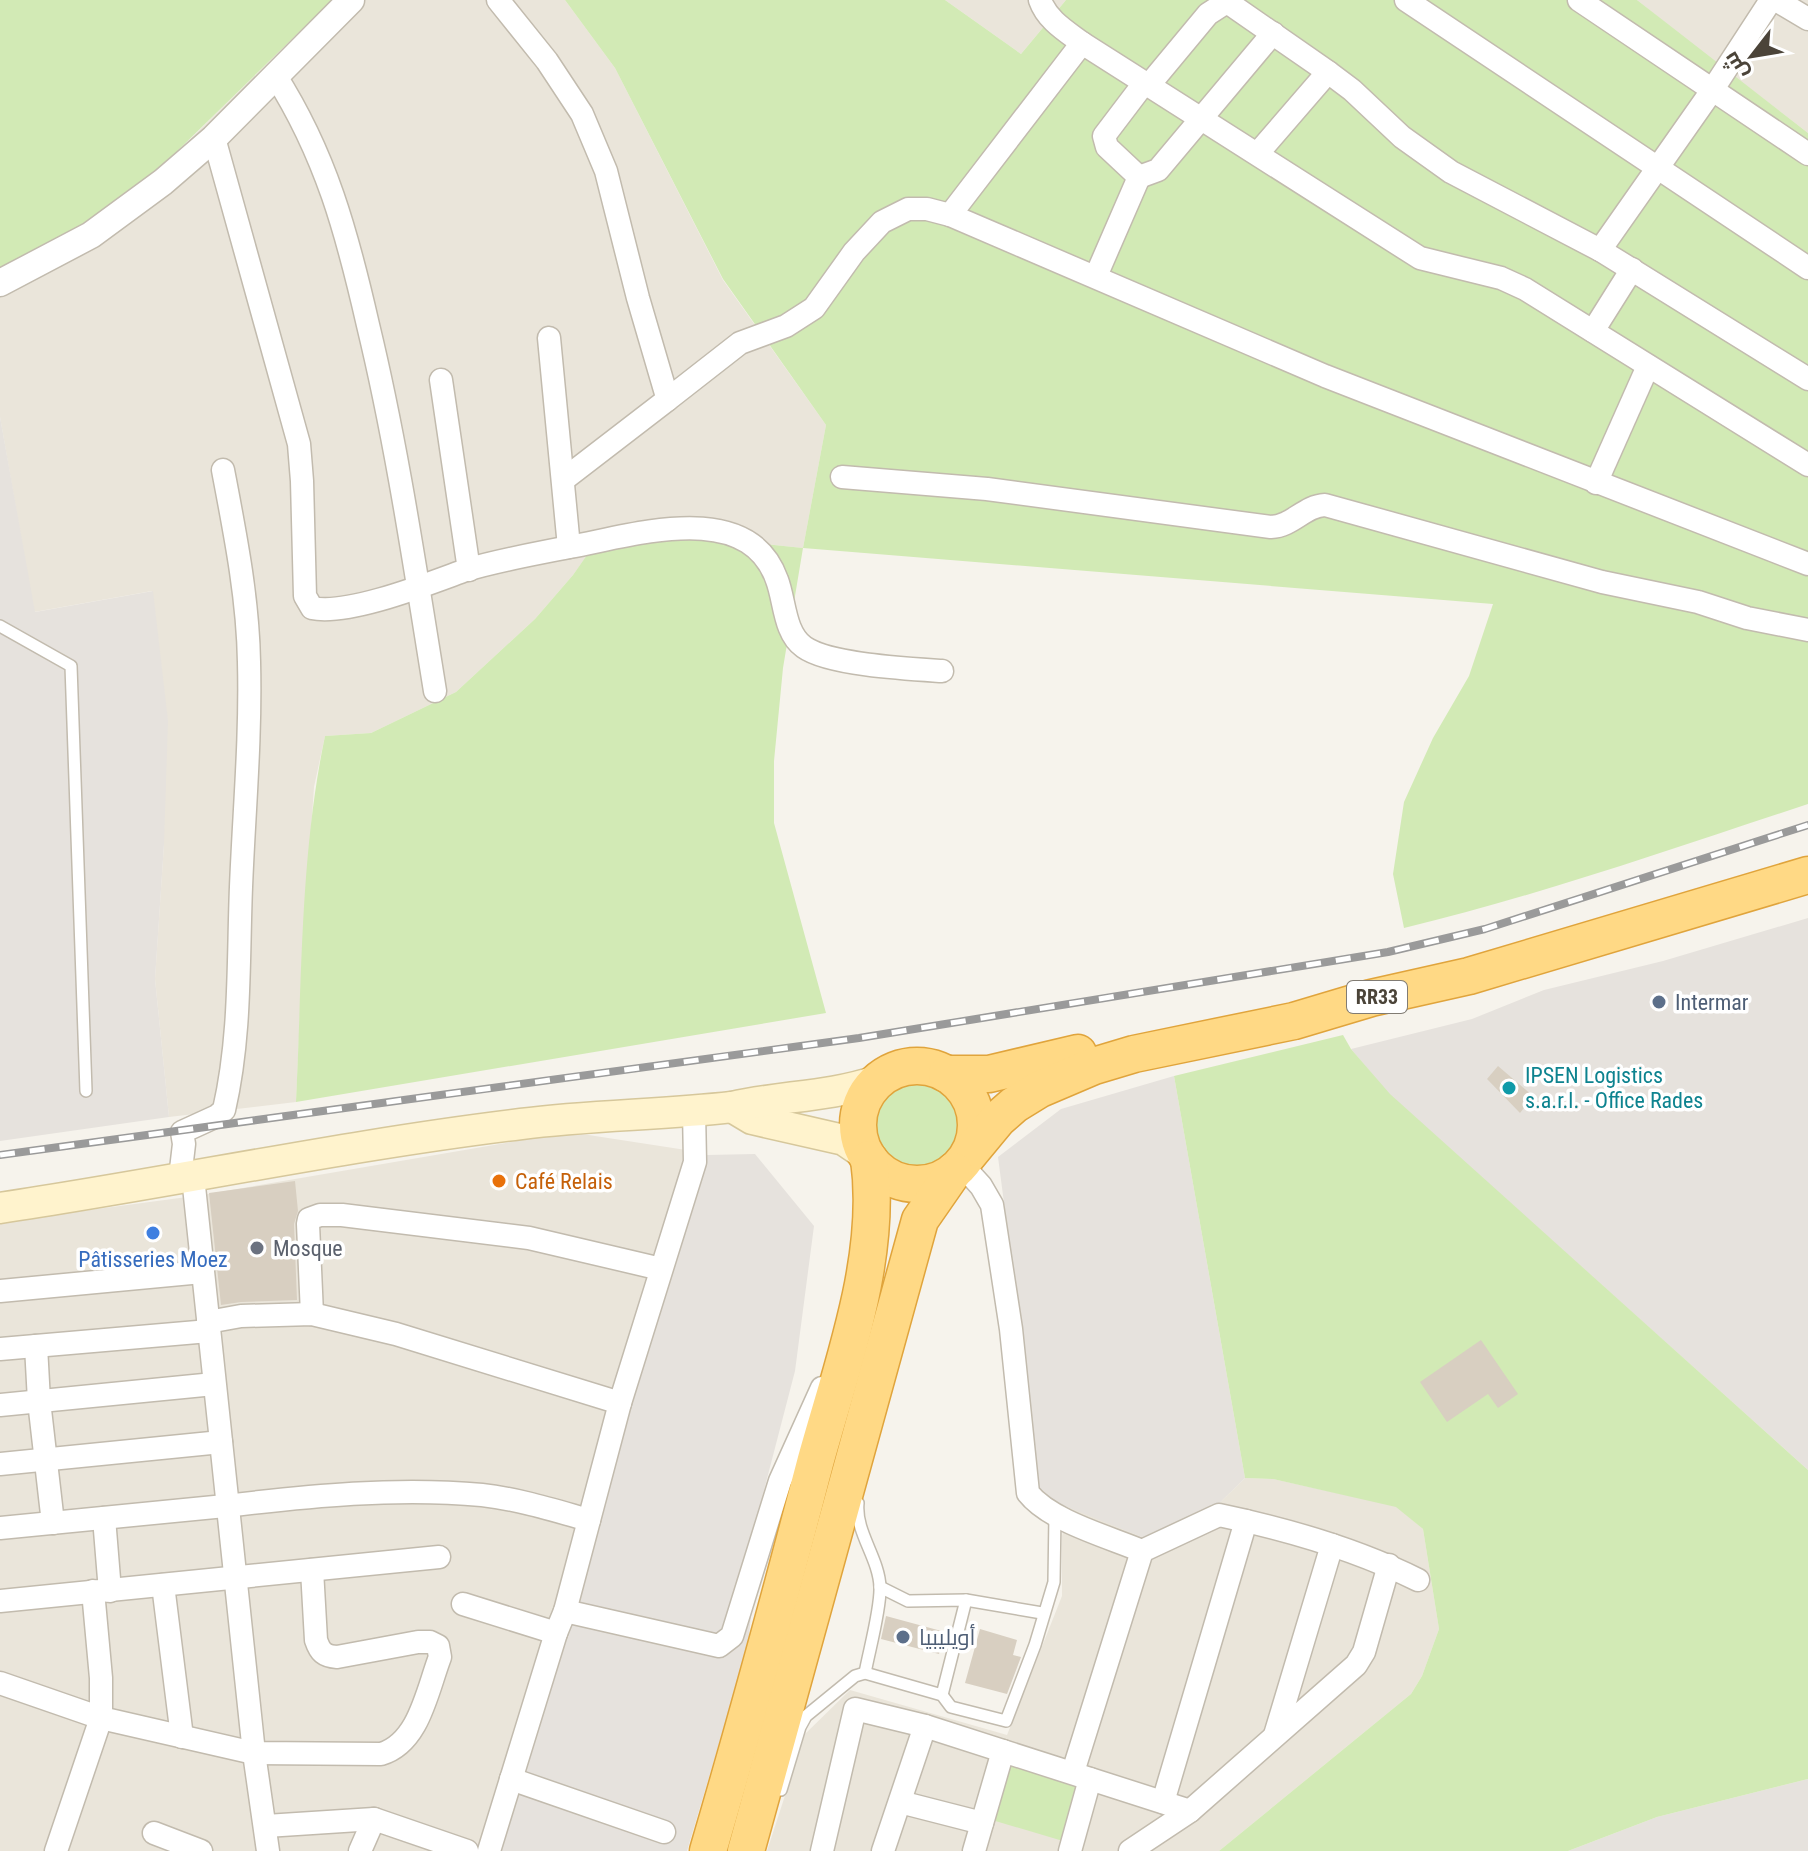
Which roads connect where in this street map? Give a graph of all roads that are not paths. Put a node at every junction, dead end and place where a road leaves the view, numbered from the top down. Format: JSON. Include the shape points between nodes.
{"nodes":[{"id":1,"x":351,"y":0,"type":"edge"},
{"id":2,"x":498,"y":0,"type":"edge"},
{"id":3,"x":1040,"y":0,"type":"edge"},
{"id":4,"x":1406,"y":0,"type":"edge"},
{"id":5,"x":1579,"y":0,"type":"edge"},
{"id":6,"x":1774,"y":0,"type":"edge"},
{"id":7,"x":1226,"y":1,"type":"edge"},
{"id":8,"x":1808,"y":19,"type":"edge"},
{"id":9,"x":1273,"y":33,"type":"junction"},
{"id":10,"x":1082,"y":43,"type":"junction"},
{"id":11,"x":1328,"y":72,"type":"junction"},
{"id":12,"x":275,"y":75,"type":"junction"},
{"id":13,"x":1147,"y":84,"type":"junction"},
{"id":14,"x":1713,"y":89,"type":"junction"},
{"id":15,"x":1202,"y":119,"type":"junction"},
{"id":16,"x":214,"y":138,"type":"junction"},
{"id":17,"x":1258,"y":153,"type":"junction"},
{"id":18,"x":1808,"y":154,"type":"edge"},
{"id":19,"x":1657,"y":167,"type":"junction"},
{"id":20,"x":1139,"y":177,"type":"junction"},
{"id":21,"x":950,"y":215,"type":"junction"},
{"id":22,"x":1600,"y":250,"type":"junction"},
{"id":23,"x":1808,"y":268,"type":"edge"},
{"id":24,"x":1632,"y":269,"type":"junction"},
{"id":25,"x":1096,"y":276,"type":"junction"},
{"id":26,"x":0,"y":283,"type":"edge"},
{"id":27,"x":1593,"y":331,"type":"junction"},
{"id":28,"x":549,"y":338,"type":"dead end"},
{"id":29,"x":1648,"y":366,"type":"junction"},
{"id":30,"x":1808,"y":379,"type":"edge"},
{"id":31,"x":441,"y":380,"type":"dead end"},
{"id":32,"x":667,"y":400,"type":"junction"},
{"id":33,"x":1808,"y":465,"type":"edge"},
{"id":34,"x":223,"y":470,"type":"dead end"},
{"id":35,"x":842,"y":477,"type":"dead end"},
{"id":36,"x":563,"y":480,"type":"junction"},
{"id":37,"x":1596,"y":483,"type":"junction"},
{"id":38,"x":569,"y":547,"type":"junction"},
{"id":39,"x":1808,"y":564,"type":"edge"},
{"id":40,"x":469,"y":570,"type":"junction"},
{"id":41,"x":418,"y":589,"type":"junction"},
{"id":42,"x":0,"y":626,"type":"edge"},
{"id":43,"x":1808,"y":630,"type":"edge"},
{"id":44,"x":942,"y":671,"type":"dead end"},
{"id":45,"x":435,"y":691,"type":"dead end"},
{"id":46,"x":1808,"y":856,"type":"edge"},
{"id":47,"x":1808,"y":875,"type":"edge"},
{"id":48,"x":947,"y":1074,"type":"junction"},
{"id":49,"x":876,"y":1081,"type":"junction"},
{"id":50,"x":86,"y":1091,"type":"dead end"},
{"id":51,"x":732,"y":1107,"type":"junction"},
{"id":52,"x":694,"y":1111,"type":"junction"},
{"id":53,"x":867,"y":1157,"type":"junction"},
{"id":54,"x":961,"y":1163,"type":"junction"},
{"id":55,"x":186,"y":1177,"type":"junction"},
{"id":56,"x":0,"y":1208,"type":"edge"},
{"id":57,"x":661,"y":1269,"type":"junction"},
{"id":58,"x":202,"y":1272,"type":"junction"},
{"id":59,"x":0,"y":1291,"type":"edge"},
{"id":60,"x":856,"y":1310,"type":"junction"},
{"id":61,"x":312,"y":1314,"type":"junction"},
{"id":62,"x":208,"y":1326,"type":"junction"},
{"id":63,"x":36,"y":1346,"type":"junction"},
{"id":64,"x":0,"y":1349,"type":"edge"},
{"id":65,"x":214,"y":1384,"type":"junction"},
{"id":66,"x":873,"y":1390,"type":"junction"},
{"id":67,"x":39,"y":1401,"type":"junction"},
{"id":68,"x":620,"y":1403,"type":"junction"},
{"id":69,"x":0,"y":1405,"type":"edge"},
{"id":70,"x":221,"y":1442,"type":"junction"},
{"id":71,"x":871,"y":1447,"type":"dead end"},
{"id":72,"x":45,"y":1460,"type":"junction"},
{"id":73,"x":0,"y":1464,"type":"edge"},
{"id":74,"x":862,"y":1487,"type":"dead end"},
{"id":75,"x":227,"y":1506,"type":"junction"},
{"id":76,"x":1055,"y":1514,"type":"junction"},
{"id":77,"x":104,"y":1518,"type":"junction"},
{"id":78,"x":589,"y":1520,"type":"junction"},
{"id":79,"x":1246,"y":1521,"type":"junction"},
{"id":80,"x":53,"y":1523,"type":"junction"},
{"id":81,"x":0,"y":1528,"type":"edge"},
{"id":82,"x":1332,"y":1545,"type":"junction"},
{"id":83,"x":1142,"y":1551,"type":"junction"},
{"id":84,"x":439,"y":1557,"type":"dead end"},
{"id":85,"x":1389,"y":1565,"type":"junction"},
{"id":86,"x":312,"y":1570,"type":"junction"},
{"id":87,"x":236,"y":1578,"type":"junction"},
{"id":88,"x":1418,"y":1580,"type":"dead end"},
{"id":89,"x":163,"y":1585,"type":"junction"},
{"id":90,"x":880,"y":1587,"type":"junction"},
{"id":91,"x":101,"y":1591,"type":"junction"},
{"id":92,"x":966,"y":1600,"type":"junction"},
{"id":93,"x":0,"y":1601,"type":"edge"},
{"id":94,"x":463,"y":1604,"type":"dead end"},
{"id":95,"x":565,"y":1611,"type":"junction"},
{"id":96,"x":1042,"y":1613,"type":"junction"},
{"id":97,"x":556,"y":1633,"type":"junction"},
{"id":98,"x":865,"y":1673,"type":"junction"},
{"id":99,"x":0,"y":1683,"type":"edge"},
{"id":100,"x":942,"y":1695,"type":"junction"},
{"id":101,"x":101,"y":1718,"type":"junction"},
{"id":102,"x":925,"y":1726,"type":"junction"},
{"id":103,"x":1275,"y":1736,"type":"junction"},
{"id":104,"x":182,"y":1737,"type":"junction"},
{"id":105,"x":1003,"y":1751,"type":"junction"},
{"id":106,"x":254,"y":1753,"type":"junction"},
{"id":107,"x":1082,"y":1775,"type":"junction"},
{"id":108,"x":511,"y":1779,"type":"junction"},
{"id":109,"x":778,"y":1801,"type":"dead end"},
{"id":110,"x":900,"y":1802,"type":"junction"},
{"id":111,"x":1163,"y":1802,"type":"junction"},
{"id":112,"x":1190,"y":1811,"type":"junction"},
{"id":113,"x":374,"y":1819,"type":"junction"},
{"id":114,"x":982,"y":1823,"type":"junction"},
{"id":115,"x":266,"y":1826,"type":"junction"},
{"id":116,"x":664,"y":1832,"type":"dead end"},
{"id":117,"x":154,"y":1833,"type":"dead end"},
{"id":118,"x":753,"y":1842,"type":"edge"},
{"id":119,"x":56,"y":1851,"type":"edge"},
{"id":120,"x":201,"y":1851,"type":"edge"},
{"id":121,"x":268,"y":1851,"type":"edge"},
{"id":122,"x":360,"y":1851,"type":"edge"},
{"id":123,"x":467,"y":1851,"type":"edge"},
{"id":124,"x":489,"y":1851,"type":"edge"},
{"id":125,"x":708,"y":1851,"type":"edge"},
{"id":126,"x":822,"y":1851,"type":"edge"},
{"id":127,"x":883,"y":1851,"type":"edge"},
{"id":128,"x":974,"y":1851,"type":"edge"},
{"id":129,"x":1070,"y":1851,"type":"edge"},
{"id":130,"x":1130,"y":1851,"type":"edge"}],
"edges":[{"from":1,"to":12,"type":"street"},
{"from":2,"to":32,"type":"street","via":[[582,114],[606,171]]},
{"from":3,"to":10,"type":"street","via":[[1055,23]]},
{"from":4,"to":19,"type":"street"},
{"from":5,"to":14,"type":"street"},
{"from":6,"to":8,"type":"street"},
{"from":6,"to":14,"type":"street"},
{"from":7,"to":9,"type":"street"},
{"from":7,"to":13,"type":"street","via":[[1208,14]]},
{"from":9,"to":11,"type":"street"},
{"from":9,"to":15,"type":"street"},
{"from":10,"to":13,"type":"street"},
{"from":10,"to":21,"type":"street"},
{"from":11,"to":17,"type":"street"},
{"from":11,"to":22,"type":"street","via":[[1451,172]]},
{"from":12,"to":16,"type":"street"},
{"from":12,"to":41,"type":"street","via":[[325,169],[357,279],[387,402]]},
{"from":13,"to":15,"type":"street"},
{"from":13,"to":20,"type":"street","via":[[1103,139]]},
{"from":14,"to":18,"type":"street"},
{"from":14,"to":19,"type":"street"},
{"from":15,"to":17,"type":"street"},
{"from":15,"to":20,"type":"street","via":[[1158,170]]},
{"from":16,"to":26,"type":"street","via":[[91,235]]},
{"from":16,"to":41,"type":"street","via":[[299,444],[305,596],[312,608],[321,610]]},
{"from":17,"to":27,"type":"street","via":[[1420,258],[1501,278]]},
{"from":19,"to":22,"type":"street"},
{"from":19,"to":23,"type":"street"},
{"from":20,"to":25,"type":"street"},
{"from":21,"to":25,"type":"street"},
{"from":21,"to":32,"type":"street","via":[[908,209],[882,222],[814,308],[786,326],[740,343]]},
{"from":22,"to":24,"type":"street"},
{"from":24,"to":27,"type":"street"},
{"from":24,"to":30,"type":"street"},
{"from":25,"to":37,"type":"street","via":[[1325,376]]},
{"from":27,"to":29,"type":"street"},
{"from":28,"to":36,"type":"street"},
{"from":29,"to":33,"type":"street"},
{"from":29,"to":37,"type":"street"},
{"from":31,"to":40,"type":"street"},
{"from":32,"to":36,"type":"street"},
{"from":34,"to":55,"type":"street","via":[[249,659],[237,1037],[224,1110],[182,1132]]},
{"from":35,"to":43,"type":"street","via":[[987,489],[1271,527],[1316,505],[1342,507],[1602,582]]},
{"from":36,"to":38,"type":"street"},
{"from":37,"to":39,"type":"street"},
{"from":38,"to":40,"type":"street"},
{"from":38,"to":44,"type":"street","via":[[688,527],[715,529],[750,545],[773,569],[786,615],[804,647],[837,658]]},
{"from":40,"to":41,"type":"street"},
{"from":41,"to":45,"type":"street"},
{"from":42,"to":50,"type":"lane","via":[[71,666]]},
{"from":46,"to":48,"type":"highway","number":"RR33","via":[[1469,963],[1358,983],[1291,1005],[1131,1037],[1019,1069]]},
{"from":47,"to":54,"type":"highway","number":"RR33","via":[[1469,976],[1094,1066],[1014,1105]]},
{"from":48,"to":49,"type":"highway","number":"RR33","via":[[910,1066]]},
{"from":48,"to":54,"type":"highway","via":[[971,1101],[976,1119],[975,1137]]},
{"from":49,"to":51,"type":"main road","number":"RR33","via":[[837,1093]]},
{"from":49,"to":53,"type":"highway","via":[[859,1110],[857,1126]]},
{"from":51,"to":52,"type":"main road","number":"RR33"},
{"from":51,"to":53,"type":"main road","number":"RR33","via":[[752,1119],[844,1140]]},
{"from":52,"to":55,"type":"main road","number":"RR33","via":[[518,1124]]},
{"from":52,"to":57,"type":"street","via":[[695,1162]]},
{"from":53,"to":54,"type":"highway","number":"RR33","via":[[889,1178],[916,1185],[943,1179]]},
{"from":53,"to":60,"type":"highway","via":[[873,1215]]},
{"from":54,"to":66,"type":"highway","via":[[920,1220]]},
{"from":54,"to":76,"type":"street","via":[[992,1205],[1028,1493]]},
{"from":55,"to":56,"type":"main road","number":"RR33"},
{"from":55,"to":58,"type":"street"},
{"from":57,"to":61,"type":"street","via":[[529,1238],[320,1215],[308,1224]]},
{"from":57,"to":68,"type":"street"},
{"from":58,"to":59,"type":"street"},
{"from":58,"to":62,"type":"street"},
{"from":60,"to":95,"type":"street","via":[[780,1481],[732,1636],[719,1646]]},
{"from":60,"to":125,"type":"highway"},
{"from":61,"to":62,"type":"street","via":[[241,1316]]},
{"from":61,"to":68,"type":"street","via":[[396,1334]]},
{"from":62,"to":63,"type":"street"},
{"from":62,"to":65,"type":"street"},
{"from":63,"to":64,"type":"street"},
{"from":63,"to":67,"type":"street"},
{"from":65,"to":67,"type":"street"},
{"from":65,"to":70,"type":"street"},
{"from":66,"to":71,"type":"lane"},
{"from":66,"to":118,"type":"highway"},
{"from":67,"to":69,"type":"street"},
{"from":67,"to":72,"type":"street"},
{"from":68,"to":78,"type":"street"},
{"from":70,"to":72,"type":"street"},
{"from":70,"to":75,"type":"street"},
{"from":72,"to":73,"type":"street"},
{"from":72,"to":80,"type":"street"},
{"from":74,"to":90,"type":"lane","via":[[858,1519]]},
{"from":75,"to":77,"type":"street"},
{"from":75,"to":78,"type":"street","via":[[431,1492],[523,1501]]},
{"from":75,"to":87,"type":"street"},
{"from":76,"to":83,"type":"street"},
{"from":76,"to":96,"type":"lane","via":[[1054,1582]]},
{"from":77,"to":80,"type":"street"},
{"from":77,"to":91,"type":"street"},
{"from":78,"to":95,"type":"street"},
{"from":79,"to":82,"type":"street"},
{"from":79,"to":83,"type":"street","via":[[1219,1515]]},
{"from":79,"to":111,"type":"street"},
{"from":80,"to":81,"type":"street"},
{"from":82,"to":85,"type":"street"},
{"from":82,"to":103,"type":"street"},
{"from":83,"to":107,"type":"street"},
{"from":84,"to":86,"type":"street"},
{"from":85,"to":88,"type":"street"},
{"from":85,"to":103,"type":"street","via":[[1356,1665]]},
{"from":86,"to":87,"type":"street"},
{"from":86,"to":106,"type":"street","via":[[316,1640],[326,1656],[430,1642],[438,1646],[440,1657],[414,1725],[396,1749],[381,1754]]},
{"from":87,"to":89,"type":"street"},
{"from":87,"to":106,"type":"street"},
{"from":89,"to":91,"type":"street"},
{"from":89,"to":104,"type":"street"},
{"from":90,"to":92,"type":"lane","via":[[908,1601]]},
{"from":90,"to":98,"type":"lane"},
{"from":91,"to":93,"type":"street"},
{"from":91,"to":101,"type":"street"},
{"from":92,"to":96,"type":"lane"},
{"from":92,"to":100,"type":"lane"},
{"from":94,"to":97,"type":"street"},
{"from":95,"to":97,"type":"street"},
{"from":96,"to":100,"type":"lane","via":[[1006,1721],[951,1707]]},
{"from":97,"to":108,"type":"street"},
{"from":98,"to":100,"type":"lane"},
{"from":98,"to":109,"type":"lane","via":[[841,1685],[806,1716]]},
{"from":99,"to":101,"type":"street"},
{"from":101,"to":104,"type":"street"},
{"from":101,"to":119,"type":"street"},
{"from":102,"to":105,"type":"street"},
{"from":102,"to":110,"type":"street"},
{"from":102,"to":126,"type":"street","via":[[855,1709]]},
{"from":103,"to":112,"type":"street"},
{"from":104,"to":106,"type":"street"},
{"from":105,"to":107,"type":"street"},
{"from":105,"to":114,"type":"street"},
{"from":106,"to":115,"type":"street"},
{"from":107,"to":111,"type":"street"},
{"from":107,"to":129,"type":"street"},
{"from":108,"to":116,"type":"street"},
{"from":108,"to":124,"type":"street"},
{"from":110,"to":114,"type":"street"},
{"from":110,"to":127,"type":"street"},
{"from":111,"to":112,"type":"street"},
{"from":112,"to":130,"type":"street"},
{"from":113,"to":115,"type":"street"},
{"from":113,"to":122,"type":"street"},
{"from":113,"to":123,"type":"street"},
{"from":114,"to":128,"type":"street"},
{"from":115,"to":121,"type":"street"},
{"from":117,"to":120,"type":"street"}]}
